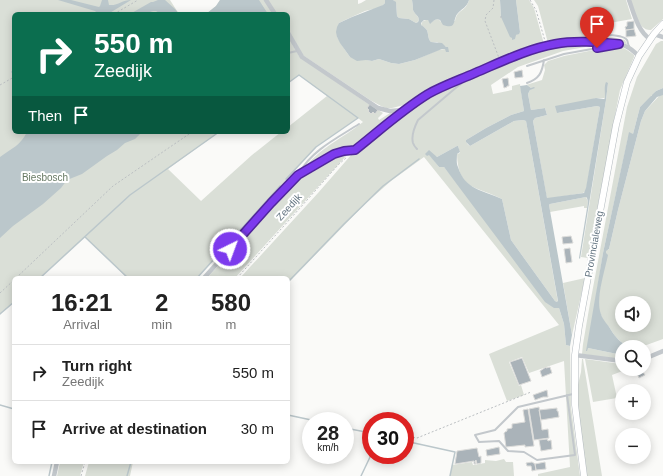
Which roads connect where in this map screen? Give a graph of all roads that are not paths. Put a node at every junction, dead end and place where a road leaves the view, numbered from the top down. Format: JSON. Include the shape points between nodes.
{"nodes":[{"id":1,"x":266,"y":0,"type":"edge"},
{"id":2,"x":629,"y":0,"type":"edge"},
{"id":3,"x":274,"y":12,"type":"edge"},
{"id":4,"x":663,"y":24,"type":"edge"},
{"id":5,"x":599,"y":34,"type":"dead end"},
{"id":6,"x":652,"y":36,"type":"junction"},
{"id":7,"x":290,"y":37,"type":"edge"},
{"id":8,"x":663,"y":37,"type":"edge"},
{"id":9,"x":619,"y":44,"type":"junction"},
{"id":10,"x":629,"y":48,"type":"junction"},
{"id":11,"x":298,"y":51,"type":"junction"},
{"id":12,"x":290,"y":53,"type":"edge"},
{"id":13,"x":639,"y":56,"type":"junction"},
{"id":14,"x":544,"y":60,"type":"junction"},
{"id":15,"x":527,"y":66,"type":"dead end"},
{"id":16,"x":463,"y":78,"type":"junction"},
{"id":17,"x":527,"y":83,"type":"dead end"},
{"id":18,"x":405,"y":110,"type":"junction"},
{"id":19,"x":359,"y":124,"type":"dead end"},
{"id":20,"x":417,"y":150,"type":"dead end"},
{"id":21,"x":298,"y":175,"type":"junction"},
{"id":22,"x":206,"y":276,"type":"edge"},
{"id":23,"x":663,"y":351,"type":"edge"},
{"id":24,"x":575,"y":355,"type":"junction"},
{"id":25,"x":651,"y":356,"type":"edge"},
{"id":26,"x":615,"y":360,"type":"edge"},
{"id":27,"x":575,"y":394,"type":"junction"},
{"id":28,"x":567,"y":396,"type":"junction"},
{"id":29,"x":574,"y":422,"type":"junction"},
{"id":30,"x":576,"y":439,"type":"junction"},
{"id":31,"x":57,"y":464,"type":"edge"},
{"id":32,"x":54,"y":476,"type":"edge"},
{"id":33,"x":584,"y":476,"type":"edge"}],
"edges":[{"from":1,"to":3,"type":"street"},
{"from":2,"to":6,"type":"street","via":[[644,35]]},
{"from":4,"to":6,"type":"main road","name":"Provincialeweg"},
{"from":5,"to":10,"type":"lane","via":[[625,38]]},
{"from":6,"to":8,"type":"street"},
{"from":6,"to":13,"type":"main road","name":"Provincialeweg"},
{"from":7,"to":11,"type":"street"},
{"from":9,"to":10,"type":"street","name":"Zeedijk"},
{"from":9,"to":14,"type":"lane"},
{"from":9,"to":16,"type":"street","name":"Zeedijk","via":[[556,43]]},
{"from":10,"to":13,"type":"street","name":"Zeedijk"},
{"from":11,"to":12,"type":"lane"},
{"from":11,"to":18,"type":"street","via":[[302,57],[378,108],[390,111]]},
{"from":13,"to":24,"type":"main road","name":"Provincialeweg","via":[[627,82],[619,113]]},
{"from":14,"to":15,"type":"lane"},
{"from":14,"to":17,"type":"lane","via":[[537,78]]},
{"from":16,"to":18,"type":"street","name":"Zeedijk","via":[[428,94]]},
{"from":16,"to":20,"type":"lane","via":[[461,84],[418,120],[413,135],[413,143]]},
{"from":18,"to":21,"type":"street","name":"Zeedijk","via":[[355,150],[334,154]]},
{"from":19,"to":21,"type":"lane","name":"Zeedijk","via":[[320,149]]},
{"from":21,"to":22,"type":"street","name":"Zeedijk"},
{"from":23,"to":25,"type":"street"},
{"from":24,"to":26,"type":"street"},
{"from":24,"to":27,"type":"main road","name":"Provincialeweg"},
{"from":27,"to":28,"type":"lane"},
{"from":27,"to":29,"type":"main road","name":"Provincialeweg"},
{"from":28,"to":29,"type":"lane"},
{"from":28,"to":30,"type":"lane","via":[[518,407],[495,430],[475,435],[479,442],[499,441],[508,451],[524,452],[537,460],[575,455]]},
{"from":29,"to":30,"type":"main road","name":"Provincialeweg"},
{"from":30,"to":33,"type":"main road","name":"Provincialeweg"},
{"from":31,"to":32,"type":"street"}]}
